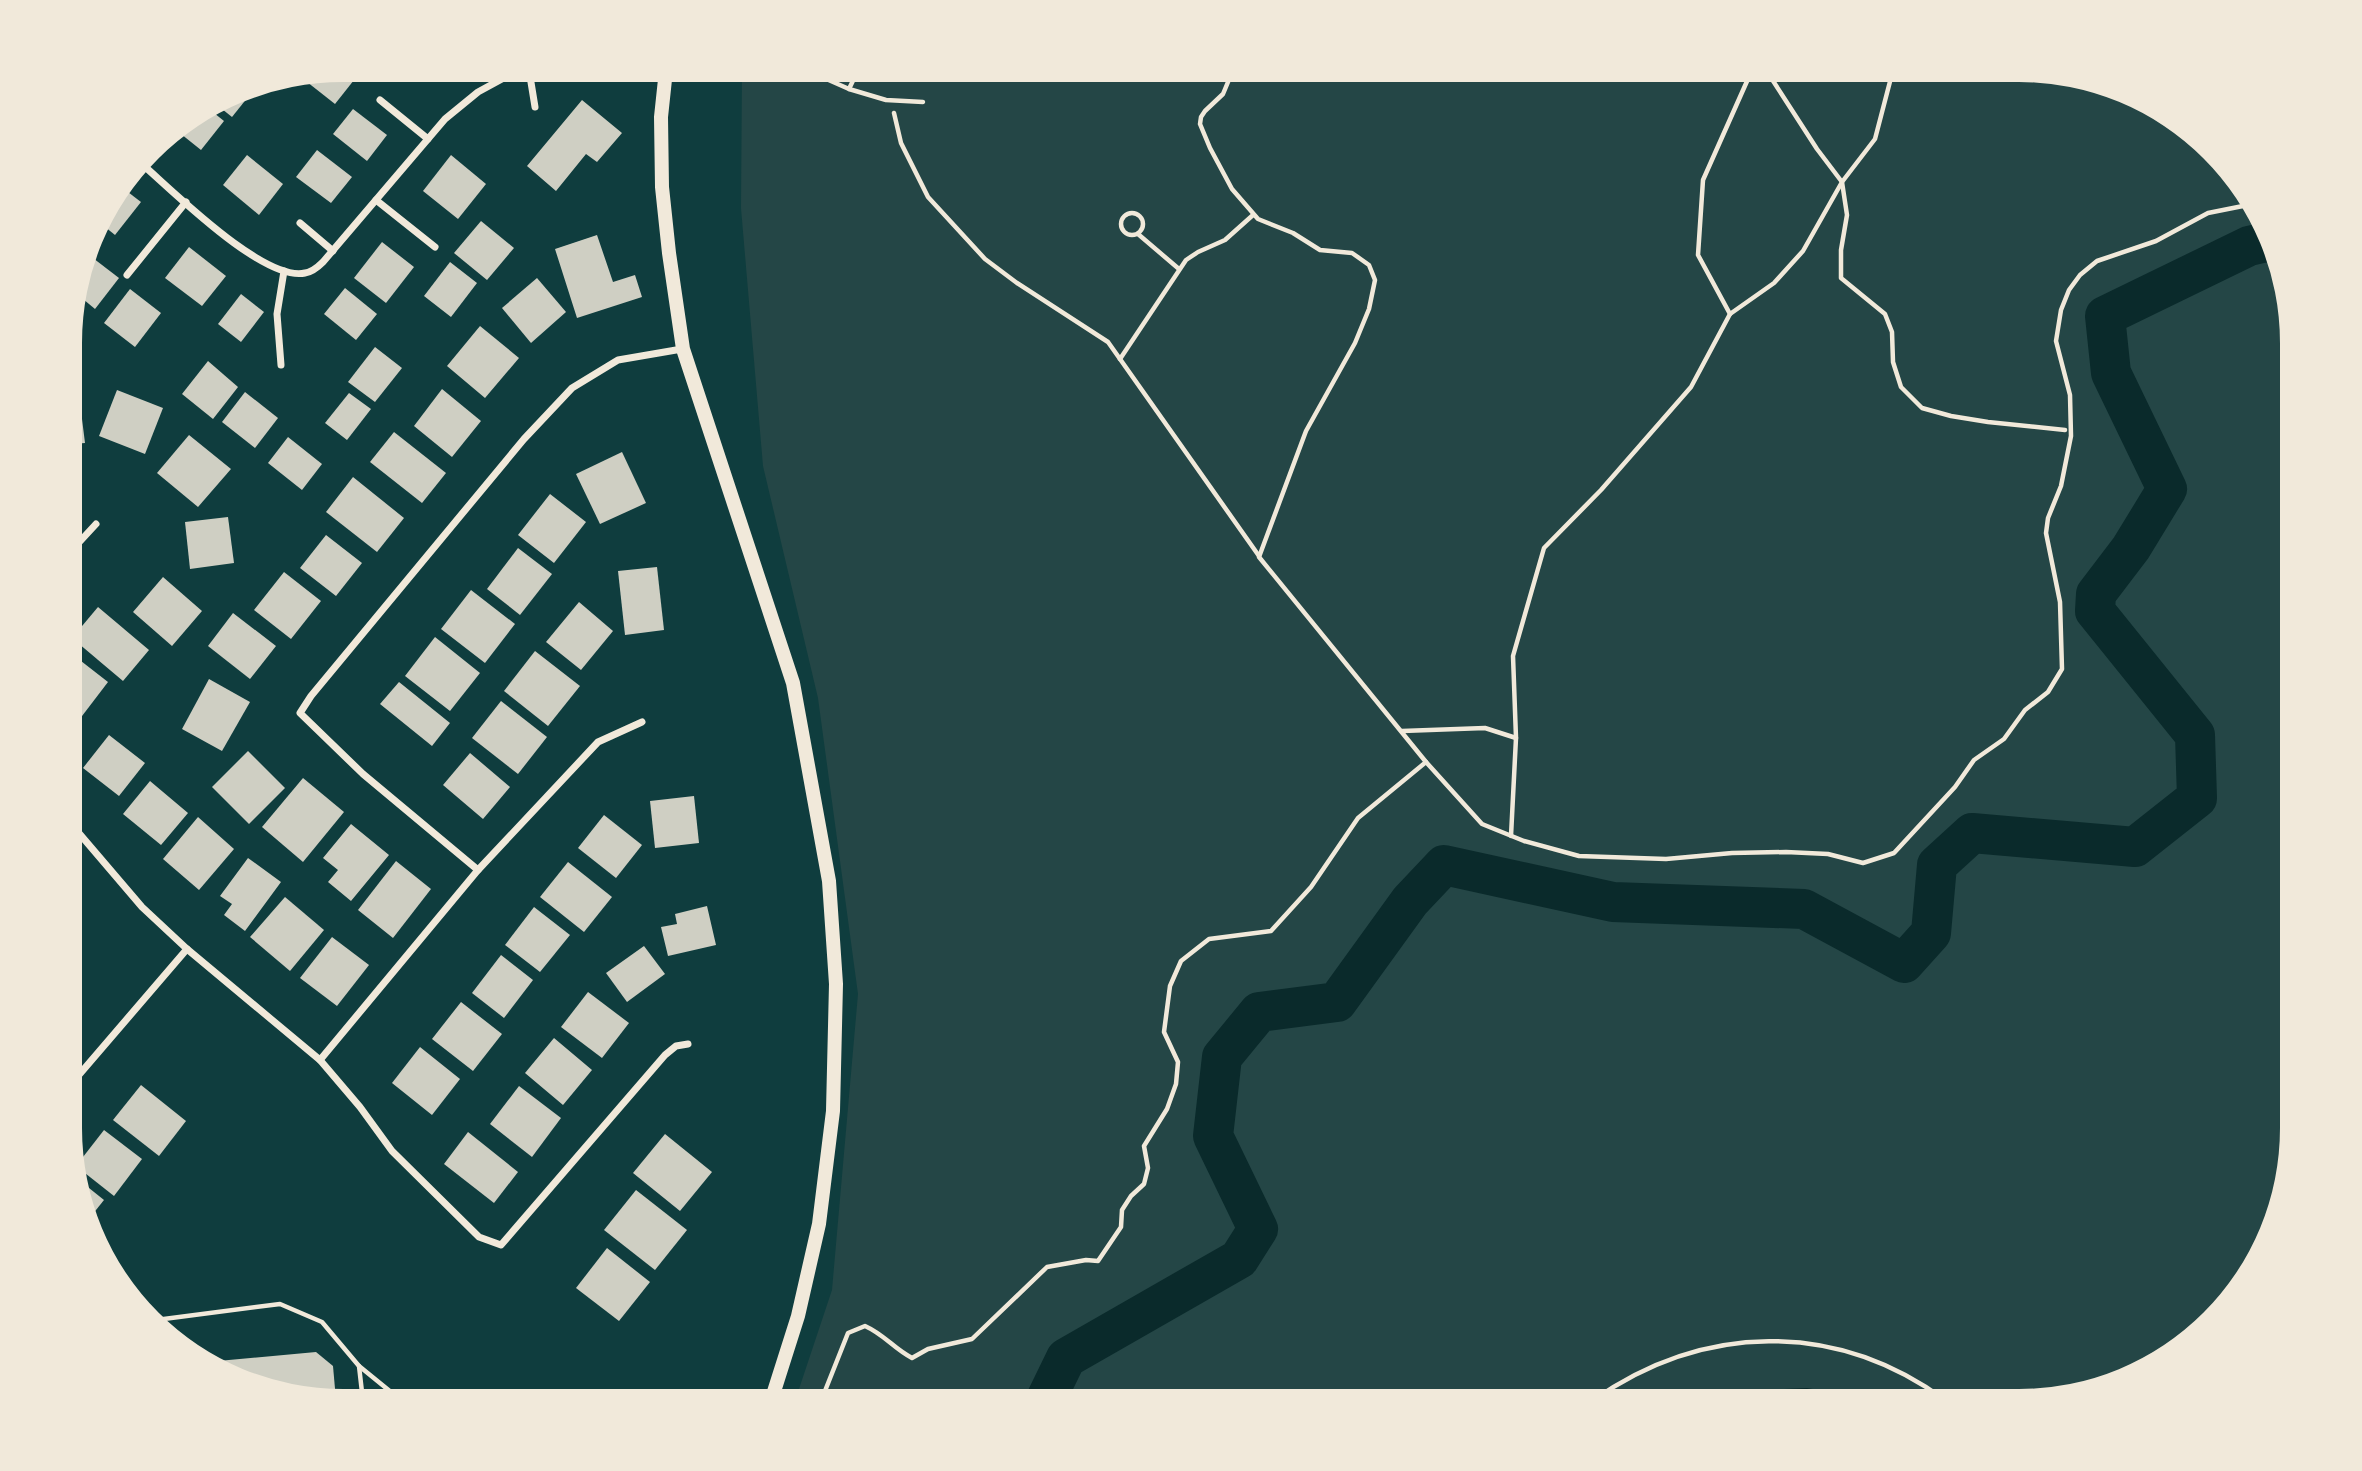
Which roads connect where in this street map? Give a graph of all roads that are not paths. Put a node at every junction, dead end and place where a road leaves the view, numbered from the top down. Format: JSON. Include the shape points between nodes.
{"nodes":[{"id":1,"x":494,"y":82,"type":"edge"},
{"id":2,"x":531,"y":82,"type":"edge"},
{"id":3,"x":665,"y":82,"type":"edge"},
{"id":4,"x":833,"y":82,"type":"edge"},
{"id":5,"x":852,"y":82,"type":"edge"},
{"id":6,"x":849,"y":89,"type":"junction"},
{"id":7,"x":380,"y":100,"type":"dead end"},
{"id":8,"x":923,"y":102,"type":"dead end"},
{"id":9,"x":535,"y":107,"type":"dead end"},
{"id":10,"x":428,"y":139,"type":"junction"},
{"id":11,"x":149,"y":169,"type":"edge"},
{"id":12,"x":376,"y":200,"type":"junction"},
{"id":13,"x":186,"y":202,"type":"junction"},
{"id":14,"x":300,"y":223,"type":"dead end"},
{"id":15,"x":435,"y":247,"type":"dead end"},
{"id":16,"x":333,"y":251,"type":"junction"},
{"id":17,"x":284,"y":271,"type":"junction"},
{"id":18,"x":127,"y":275,"type":"dead end"},
{"id":19,"x":683,"y":349,"type":"junction"},
{"id":20,"x":281,"y":365,"type":"dead end"},
{"id":21,"x":96,"y":524,"type":"dead end"},
{"id":22,"x":82,"y":539,"type":"edge"},
{"id":23,"x":642,"y":722,"type":"dead end"},
{"id":24,"x":82,"y":837,"type":"edge"},
{"id":25,"x":478,"y":870,"type":"junction"},
{"id":26,"x":187,"y":949,"type":"junction"},
{"id":27,"x":688,"y":1044,"type":"dead end"},
{"id":28,"x":320,"y":1060,"type":"junction"},
{"id":29,"x":82,"y":1071,"type":"edge"},
{"id":30,"x":166,"y":1319,"type":"edge"},
{"id":31,"x":359,"y":1366,"type":"junction"},
{"id":32,"x":362,"y":1389,"type":"edge"},
{"id":33,"x":387,"y":1389,"type":"edge"},
{"id":34,"x":775,"y":1389,"type":"edge"}],
"edges":[{"from":1,"to":10,"type":"street","via":[[445,119]]},
{"from":2,"to":9,"type":"street"},
{"from":3,"to":19,"type":"main road","via":[[662,187]]},
{"from":4,"to":6,"type":"lane"},
{"from":5,"to":6,"type":"lane"},
{"from":6,"to":8,"type":"lane","via":[[892,101]]},
{"from":7,"to":10,"type":"street"},
{"from":10,"to":12,"type":"street"},
{"from":11,"to":13,"type":"street"},
{"from":12,"to":15,"type":"street"},
{"from":12,"to":16,"type":"street"},
{"from":13,"to":17,"type":"street","via":[[251,256]]},
{"from":13,"to":18,"type":"street"},
{"from":14,"to":16,"type":"street"},
{"from":16,"to":17,"type":"street","via":[[315,269]]},
{"from":17,"to":20,"type":"street","via":[[277,314]]},
{"from":19,"to":25,"type":"street","via":[[618,360],[572,388],[524,439],[300,713],[363,774]]},
{"from":19,"to":34,"type":"main road","via":[[793,683],[829,881],[835,984],[833,1111],[820,1224]]},
{"from":21,"to":22,"type":"street"},
{"from":23,"to":25,"type":"street","via":[[598,742]]},
{"from":24,"to":26,"type":"street","via":[[142,907]]},
{"from":25,"to":28,"type":"street"},
{"from":26,"to":28,"type":"street"},
{"from":26,"to":29,"type":"street"},
{"from":27,"to":28,"type":"street","via":[[665,1055],[501,1245],[479,1237],[392,1152]]},
{"from":30,"to":31,"type":"lane","via":[[280,1304],[322,1322]]},
{"from":31,"to":32,"type":"lane"},
{"from":31,"to":33,"type":"lane"}]}
